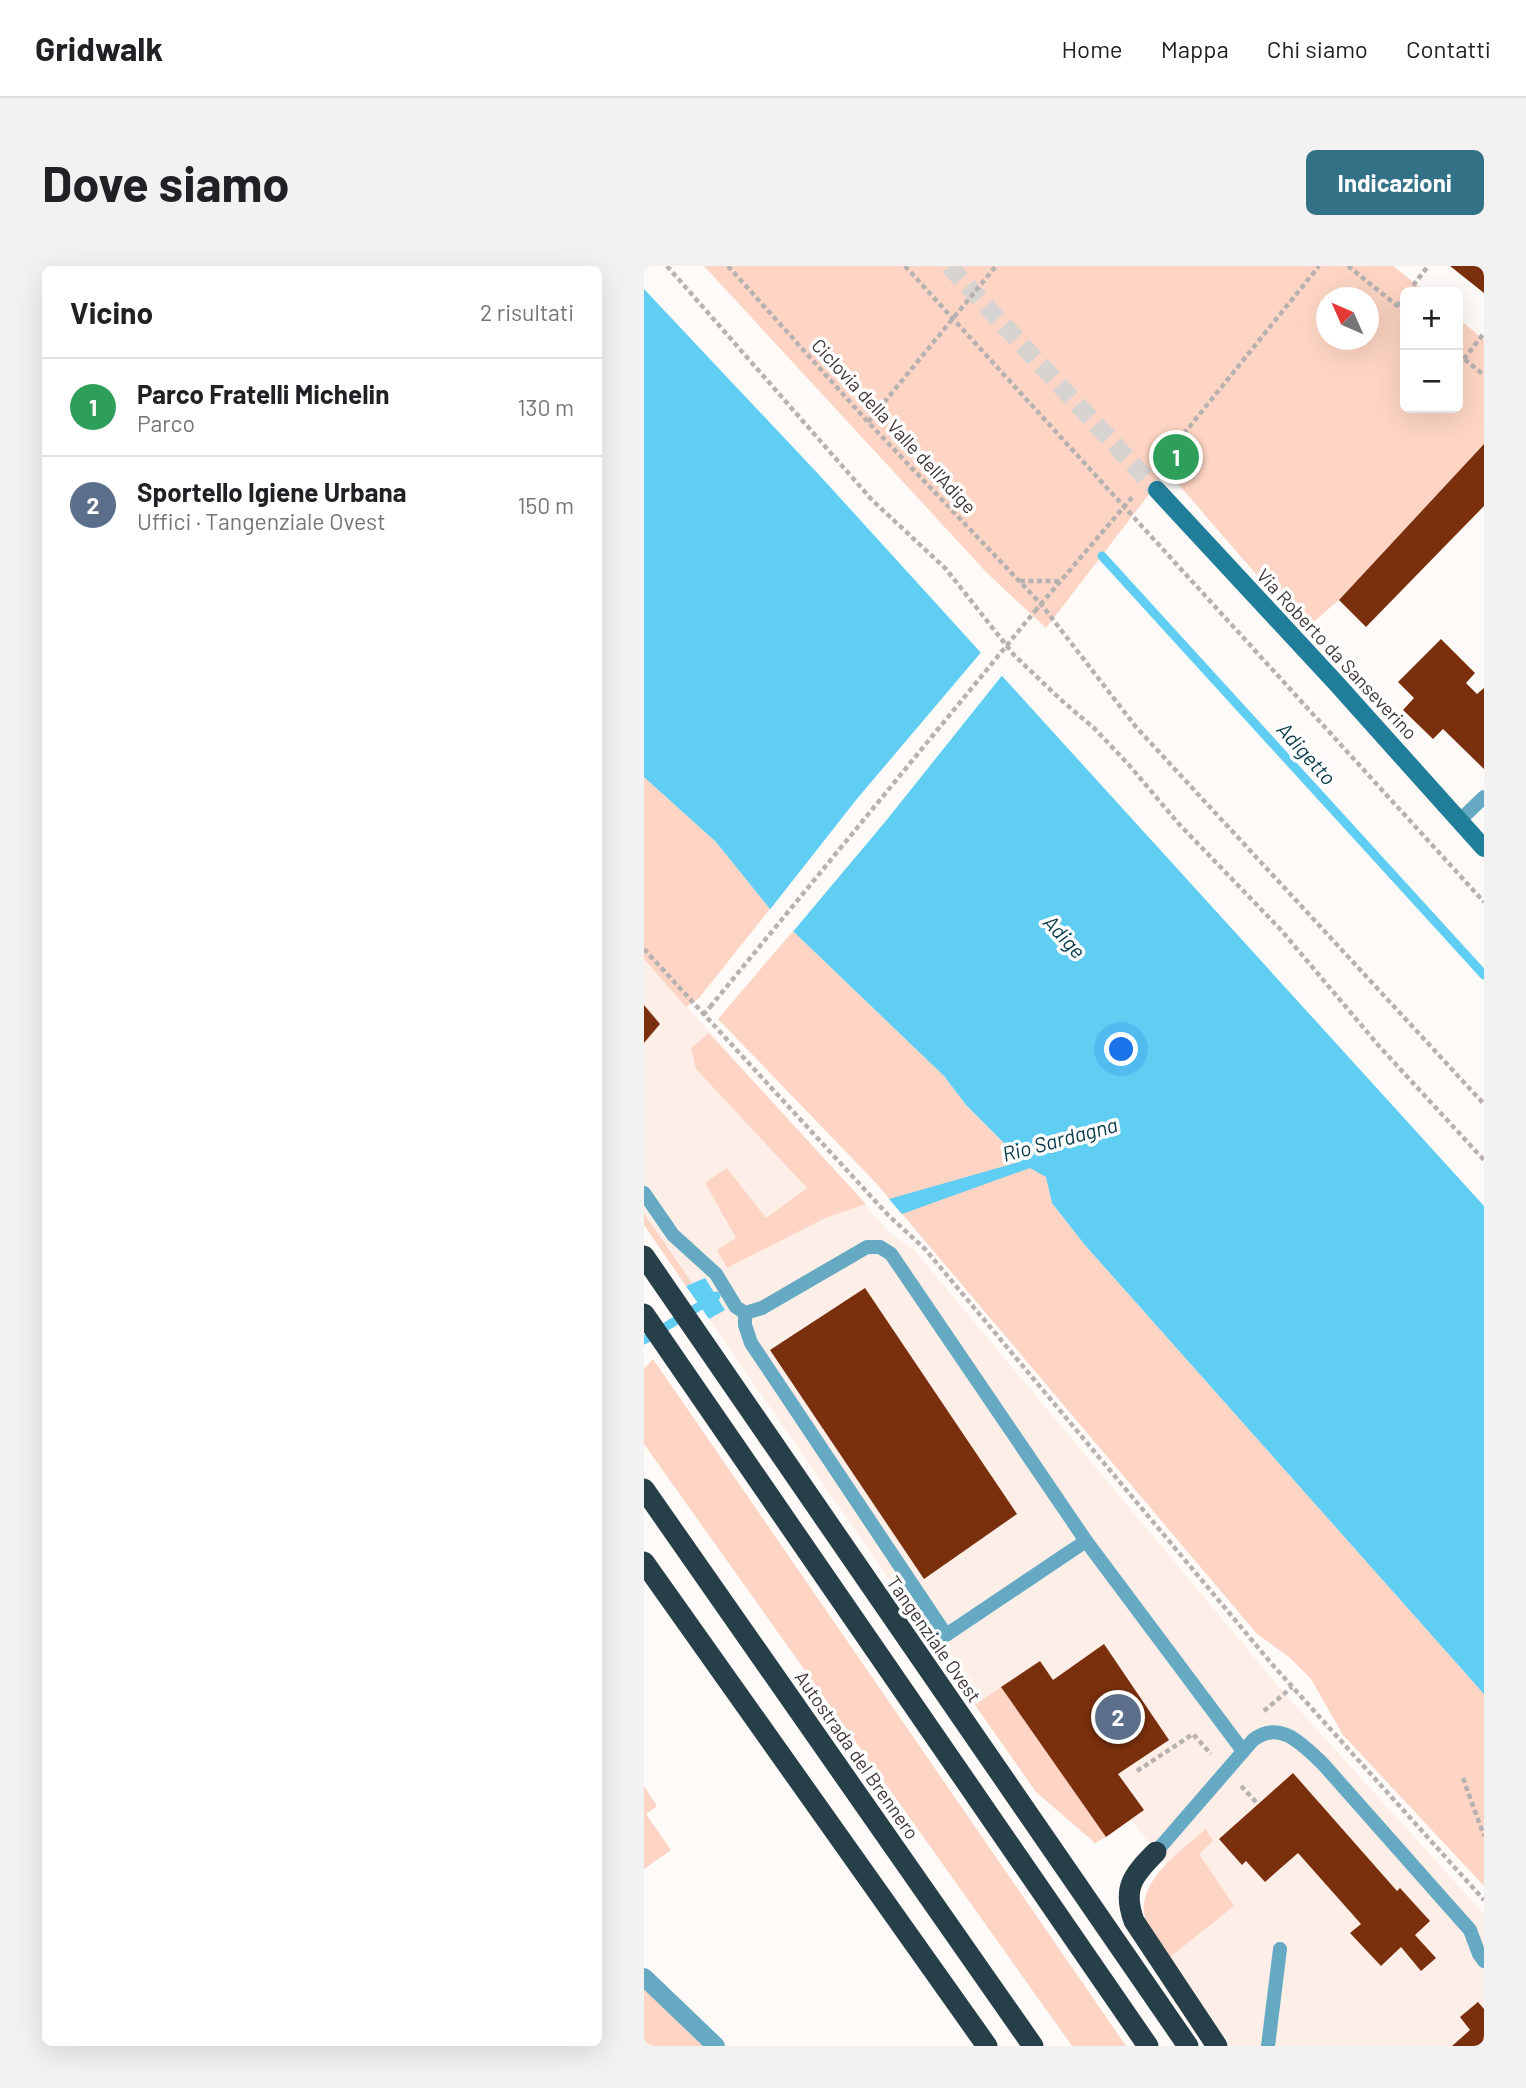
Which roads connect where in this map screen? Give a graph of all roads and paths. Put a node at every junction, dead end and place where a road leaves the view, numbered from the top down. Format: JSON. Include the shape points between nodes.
{"nodes":[{"id":1,"x":667,"y":266,"type":"edge"},
{"id":2,"x":727,"y":266,"type":"edge"},
{"id":3,"x":905,"y":266,"type":"edge"},
{"id":4,"x":996,"y":266,"type":"edge"},
{"id":5,"x":1320,"y":266,"type":"edge"},
{"id":6,"x":1348,"y":266,"type":"edge"},
{"id":7,"x":1429,"y":266,"type":"edge"},
{"id":8,"x":1412,"y":287,"type":"edge"},
{"id":9,"x":1400,"y":302,"type":"edge"},
{"id":10,"x":1397,"y":306,"type":"junction"},
{"id":11,"x":1400,"y":308,"type":"edge"},
{"id":12,"x":953,"y":319,"type":"junction"},
{"id":13,"x":1484,"y":333,"type":"edge"},
{"id":14,"x":1464,"y":359,"type":"joint"},
{"id":15,"x":1484,"y":375,"type":"edge"},
{"id":16,"x":869,"y":422,"type":"junction"},
{"id":17,"x":1156,"y":468,"type":"dead end"},
{"id":18,"x":1148,"y":489,"type":"joint"},
{"id":19,"x":1123,"y":508,"type":"junction"},
{"id":20,"x":1020,"y":581,"type":"junction"},
{"id":21,"x":1061,"y":581,"type":"junction"},
{"id":22,"x":1041,"y":604,"type":"junction"},
{"id":23,"x":1484,"y":797,"type":"edge"},
{"id":24,"x":1460,"y":820,"type":"junction"},
{"id":25,"x":1484,"y":848,"type":"edge"},
{"id":26,"x":1484,"y":902,"type":"edge"},
{"id":27,"x":644,"y":949,"type":"edge"},
{"id":28,"x":703,"y":1015,"type":"junction"},
{"id":29,"x":1484,"y":1104,"type":"edge"},
{"id":30,"x":1484,"y":1160,"type":"edge"},
{"id":31,"x":644,"y":1193,"type":"edge"},
{"id":32,"x":644,"y":1256,"type":"edge"},
{"id":33,"x":745,"y":1313,"type":"junction"},
{"id":34,"x":644,"y":1314,"type":"edge"},
{"id":35,"x":644,"y":1489,"type":"edge"},
{"id":36,"x":1086,"y":1541,"type":"junction"},
{"id":37,"x":644,"y":1562,"type":"edge"},
{"id":38,"x":1243,"y":1751,"type":"junction"},
{"id":39,"x":1463,"y":1778,"type":"dead end"},
{"id":40,"x":1484,"y":1836,"type":"edge"},
{"id":41,"x":1156,"y":1852,"type":"joint"},
{"id":42,"x":1484,"y":1900,"type":"edge"},
{"id":43,"x":1280,"y":1949,"type":"dead end"},
{"id":44,"x":1481,"y":1958,"type":"edge"},
{"id":45,"x":644,"y":1977,"type":"edge"},
{"id":46,"x":716,"y":2046,"type":"edge"},
{"id":47,"x":987,"y":2046,"type":"edge"},
{"id":48,"x":1033,"y":2046,"type":"edge"},
{"id":49,"x":1147,"y":2046,"type":"edge"},
{"id":50,"x":1188,"y":2046,"type":"edge"},
{"id":51,"x":1217,"y":2046,"type":"edge"},
{"id":52,"x":1268,"y":2046,"type":"edge"}],
"edges":[{"from":1,"to":30,"type":"path","via":[[872,500],[946,569],[1014,655],[1129,765]]},
{"from":2,"to":16,"type":"path","name":"Ciclovia della Valle dell'Adige"},
{"from":3,"to":12,"type":"path"},
{"from":4,"to":12,"type":"path"},
{"from":5,"to":17,"type":"path"},
{"from":6,"to":10,"type":"path"},
{"from":7,"to":8,"type":"path"},
{"from":9,"to":10,"type":"path"},
{"from":10,"to":11,"type":"path"},
{"from":12,"to":16,"type":"path"},
{"from":12,"to":19,"type":"path"},
{"from":13,"to":14,"type":"path"},
{"from":14,"to":15,"type":"path"},
{"from":16,"to":20,"type":"path","name":"Ciclovia della Valle dell'Adige"},
{"from":18,"to":19,"type":"path"},
{"from":18,"to":24,"type":"street","name":"Via Roberto da Sanseverino"},
{"from":19,"to":21,"type":"path"},
{"from":19,"to":26,"type":"path"},
{"from":20,"to":21,"type":"path"},
{"from":20,"to":22,"type":"path","name":"Ciclovia della Valle dell'Adige"},
{"from":21,"to":22,"type":"path"},
{"from":22,"to":28,"type":"path","bridge":true},
{"from":22,"to":29,"type":"path","name":"Ciclovia della Valle dell'Adige","via":[[1136,727]]},
{"from":23,"to":24,"type":"lane"},
{"from":24,"to":25,"type":"street","name":"Via Roberto da Sanseverino"},
{"from":27,"to":28,"type":"path"},
{"from":28,"to":42,"type":"path","via":[[925,1249],[1271,1663]]},
{"from":31,"to":33,"type":"lane","via":[[673,1235],[716,1274],[736,1307]]},
{"from":32,"to":50,"type":"highway","name":"Tangenziale Ovest"},
{"from":33,"to":36,"type":"lane","via":[[762,1308],[867,1247],[880,1247],[891,1254]]},
{"from":33,"to":36,"type":"lane","via":[[751,1343],[946,1635]]},
{"from":34,"to":49,"type":"highway"},
{"from":35,"to":48,"type":"highway","name":"Autostrada del Brennero"},
{"from":36,"to":38,"type":"lane"},
{"from":37,"to":47,"type":"highway"},
{"from":38,"to":41,"type":"lane"},
{"from":38,"to":44,"type":"lane","via":[[1259,1735],[1273,1731],[1310,1752],[1470,1930]]},
{"from":39,"to":40,"type":"path"},
{"from":41,"to":51,"type":"highway","via":[[1133,1879],[1130,1910]]},
{"from":43,"to":52,"type":"lane"},
{"from":45,"to":46,"type":"street"}]}
